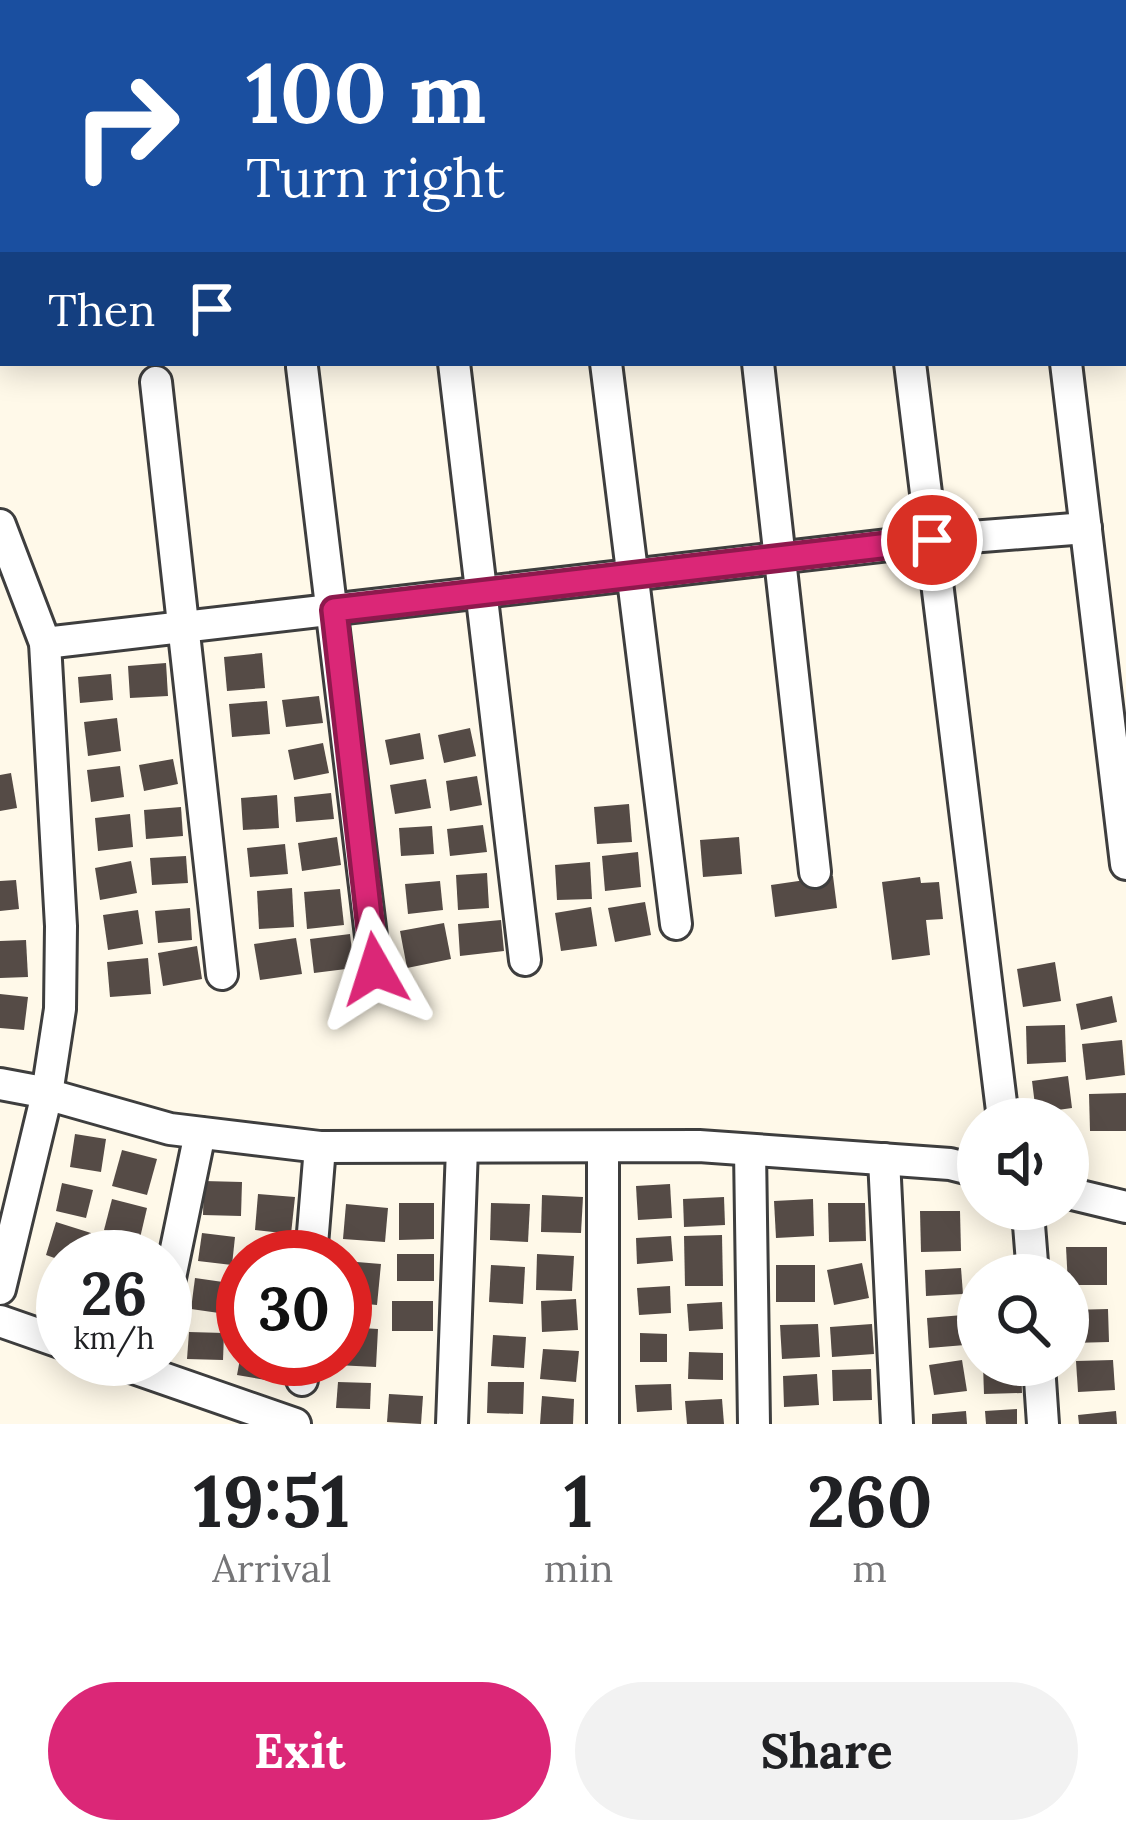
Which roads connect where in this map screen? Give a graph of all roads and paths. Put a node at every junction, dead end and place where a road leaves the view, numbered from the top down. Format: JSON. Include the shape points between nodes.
{"nodes":[{"id":1,"x":454,"y":366,"type":"edge"},
{"id":2,"x":606,"y":366,"type":"edge"},
{"id":3,"x":758,"y":366,"type":"edge"},
{"id":4,"x":910,"y":366,"type":"edge"},
{"id":5,"x":1066,"y":366,"type":"edge"},
{"id":6,"x":302,"y":367,"type":"dead end"},
{"id":7,"x":156,"y":382,"type":"dead end"},
{"id":8,"x":0,"y":525,"type":"edge"},
{"id":9,"x":1086,"y":528,"type":"junction"},
{"id":10,"x":932,"y":540,"type":"junction"},
{"id":11,"x":781,"y":558,"type":"junction"},
{"id":12,"x":633,"y":575,"type":"junction"},
{"id":13,"x":480,"y":593,"type":"junction"},
{"id":14,"x":334,"y":610,"type":"junction"},
{"id":15,"x":186,"y":627,"type":"junction"},
{"id":16,"x":45,"y":644,"type":"junction"},
{"id":17,"x":1126,"y":864,"type":"edge"},
{"id":18,"x":815,"y":872,"type":"dead end"},
{"id":19,"x":676,"y":924,"type":"dead end"},
{"id":20,"x":525,"y":960,"type":"dead end"},
{"id":21,"x":375,"y":969,"type":"dead end"},
{"id":22,"x":222,"y":974,"type":"dead end"},
{"id":23,"x":0,"y":1084,"type":"edge"},
{"id":24,"x":47,"y":1094,"type":"junction"},
{"id":25,"x":1000,"y":1098,"type":"edge"},
{"id":26,"x":200,"y":1132,"type":"junction"},
{"id":27,"x":320,"y":1147,"type":"junction"},
{"id":28,"x":603,"y":1147,"type":"junction"},
{"id":29,"x":461,"y":1148,"type":"junction"},
{"id":30,"x":750,"y":1150,"type":"junction"},
{"id":31,"x":884,"y":1160,"type":"junction"},
{"id":32,"x":957,"y":1166,"type":"edge"},
{"id":33,"x":1089,"y":1198,"type":"edge"},
{"id":34,"x":1126,"y":1207,"type":"edge"},
{"id":35,"x":180,"y":1230,"type":"edge"},
{"id":36,"x":313,"y":1230,"type":"edge"},
{"id":37,"x":0,"y":1289,"type":"edge"},
{"id":38,"x":0,"y":1322,"type":"edge"},
{"id":39,"x":36,"y":1334,"type":"edge"},
{"id":40,"x":186,"y":1386,"type":"edge"},
{"id":41,"x":1040,"y":1386,"type":"edge"},
{"id":42,"x":295,"y":1424,"type":"edge"},
{"id":43,"x":452,"y":1424,"type":"edge"},
{"id":44,"x":603,"y":1424,"type":"edge"},
{"id":45,"x":754,"y":1424,"type":"edge"},
{"id":46,"x":897,"y":1424,"type":"edge"},
{"id":47,"x":1043,"y":1424,"type":"edge"}],
"edges":[{"from":1,"to":13,"type":"street"},
{"from":2,"to":12,"type":"street"},
{"from":3,"to":11,"type":"street"},
{"from":4,"to":10,"type":"street"},
{"from":5,"to":9,"type":"street"},
{"from":6,"to":14,"type":"street"},
{"from":7,"to":15,"type":"street"},
{"from":8,"to":16,"type":"street"},
{"from":9,"to":10,"type":"street"},
{"from":9,"to":17,"type":"street"},
{"from":10,"to":11,"type":"street"},
{"from":10,"to":25,"type":"street"},
{"from":11,"to":12,"type":"street"},
{"from":11,"to":18,"type":"street"},
{"from":12,"to":13,"type":"street"},
{"from":12,"to":19,"type":"street"},
{"from":13,"to":14,"type":"street"},
{"from":13,"to":20,"type":"street"},
{"from":14,"to":15,"type":"street"},
{"from":14,"to":21,"type":"street"},
{"from":15,"to":16,"type":"street"},
{"from":15,"to":22,"type":"street"},
{"from":16,"to":24,"type":"street","via":[[61,926]]},
{"from":23,"to":24,"type":"street"},
{"from":24,"to":26,"type":"street"},
{"from":24,"to":37,"type":"street"},
{"from":26,"to":27,"type":"street"},
{"from":26,"to":35,"type":"street"},
{"from":27,"to":29,"type":"street"},
{"from":27,"to":36,"type":"street"},
{"from":28,"to":29,"type":"street"},
{"from":28,"to":30,"type":"street"},
{"from":28,"to":44,"type":"street"},
{"from":29,"to":43,"type":"street"},
{"from":30,"to":31,"type":"street"},
{"from":30,"to":45,"type":"street"},
{"from":31,"to":32,"type":"street"},
{"from":31,"to":46,"type":"street"},
{"from":33,"to":34,"type":"street"},
{"from":38,"to":39,"type":"street"},
{"from":40,"to":42,"type":"street"},
{"from":41,"to":47,"type":"street"}]}
